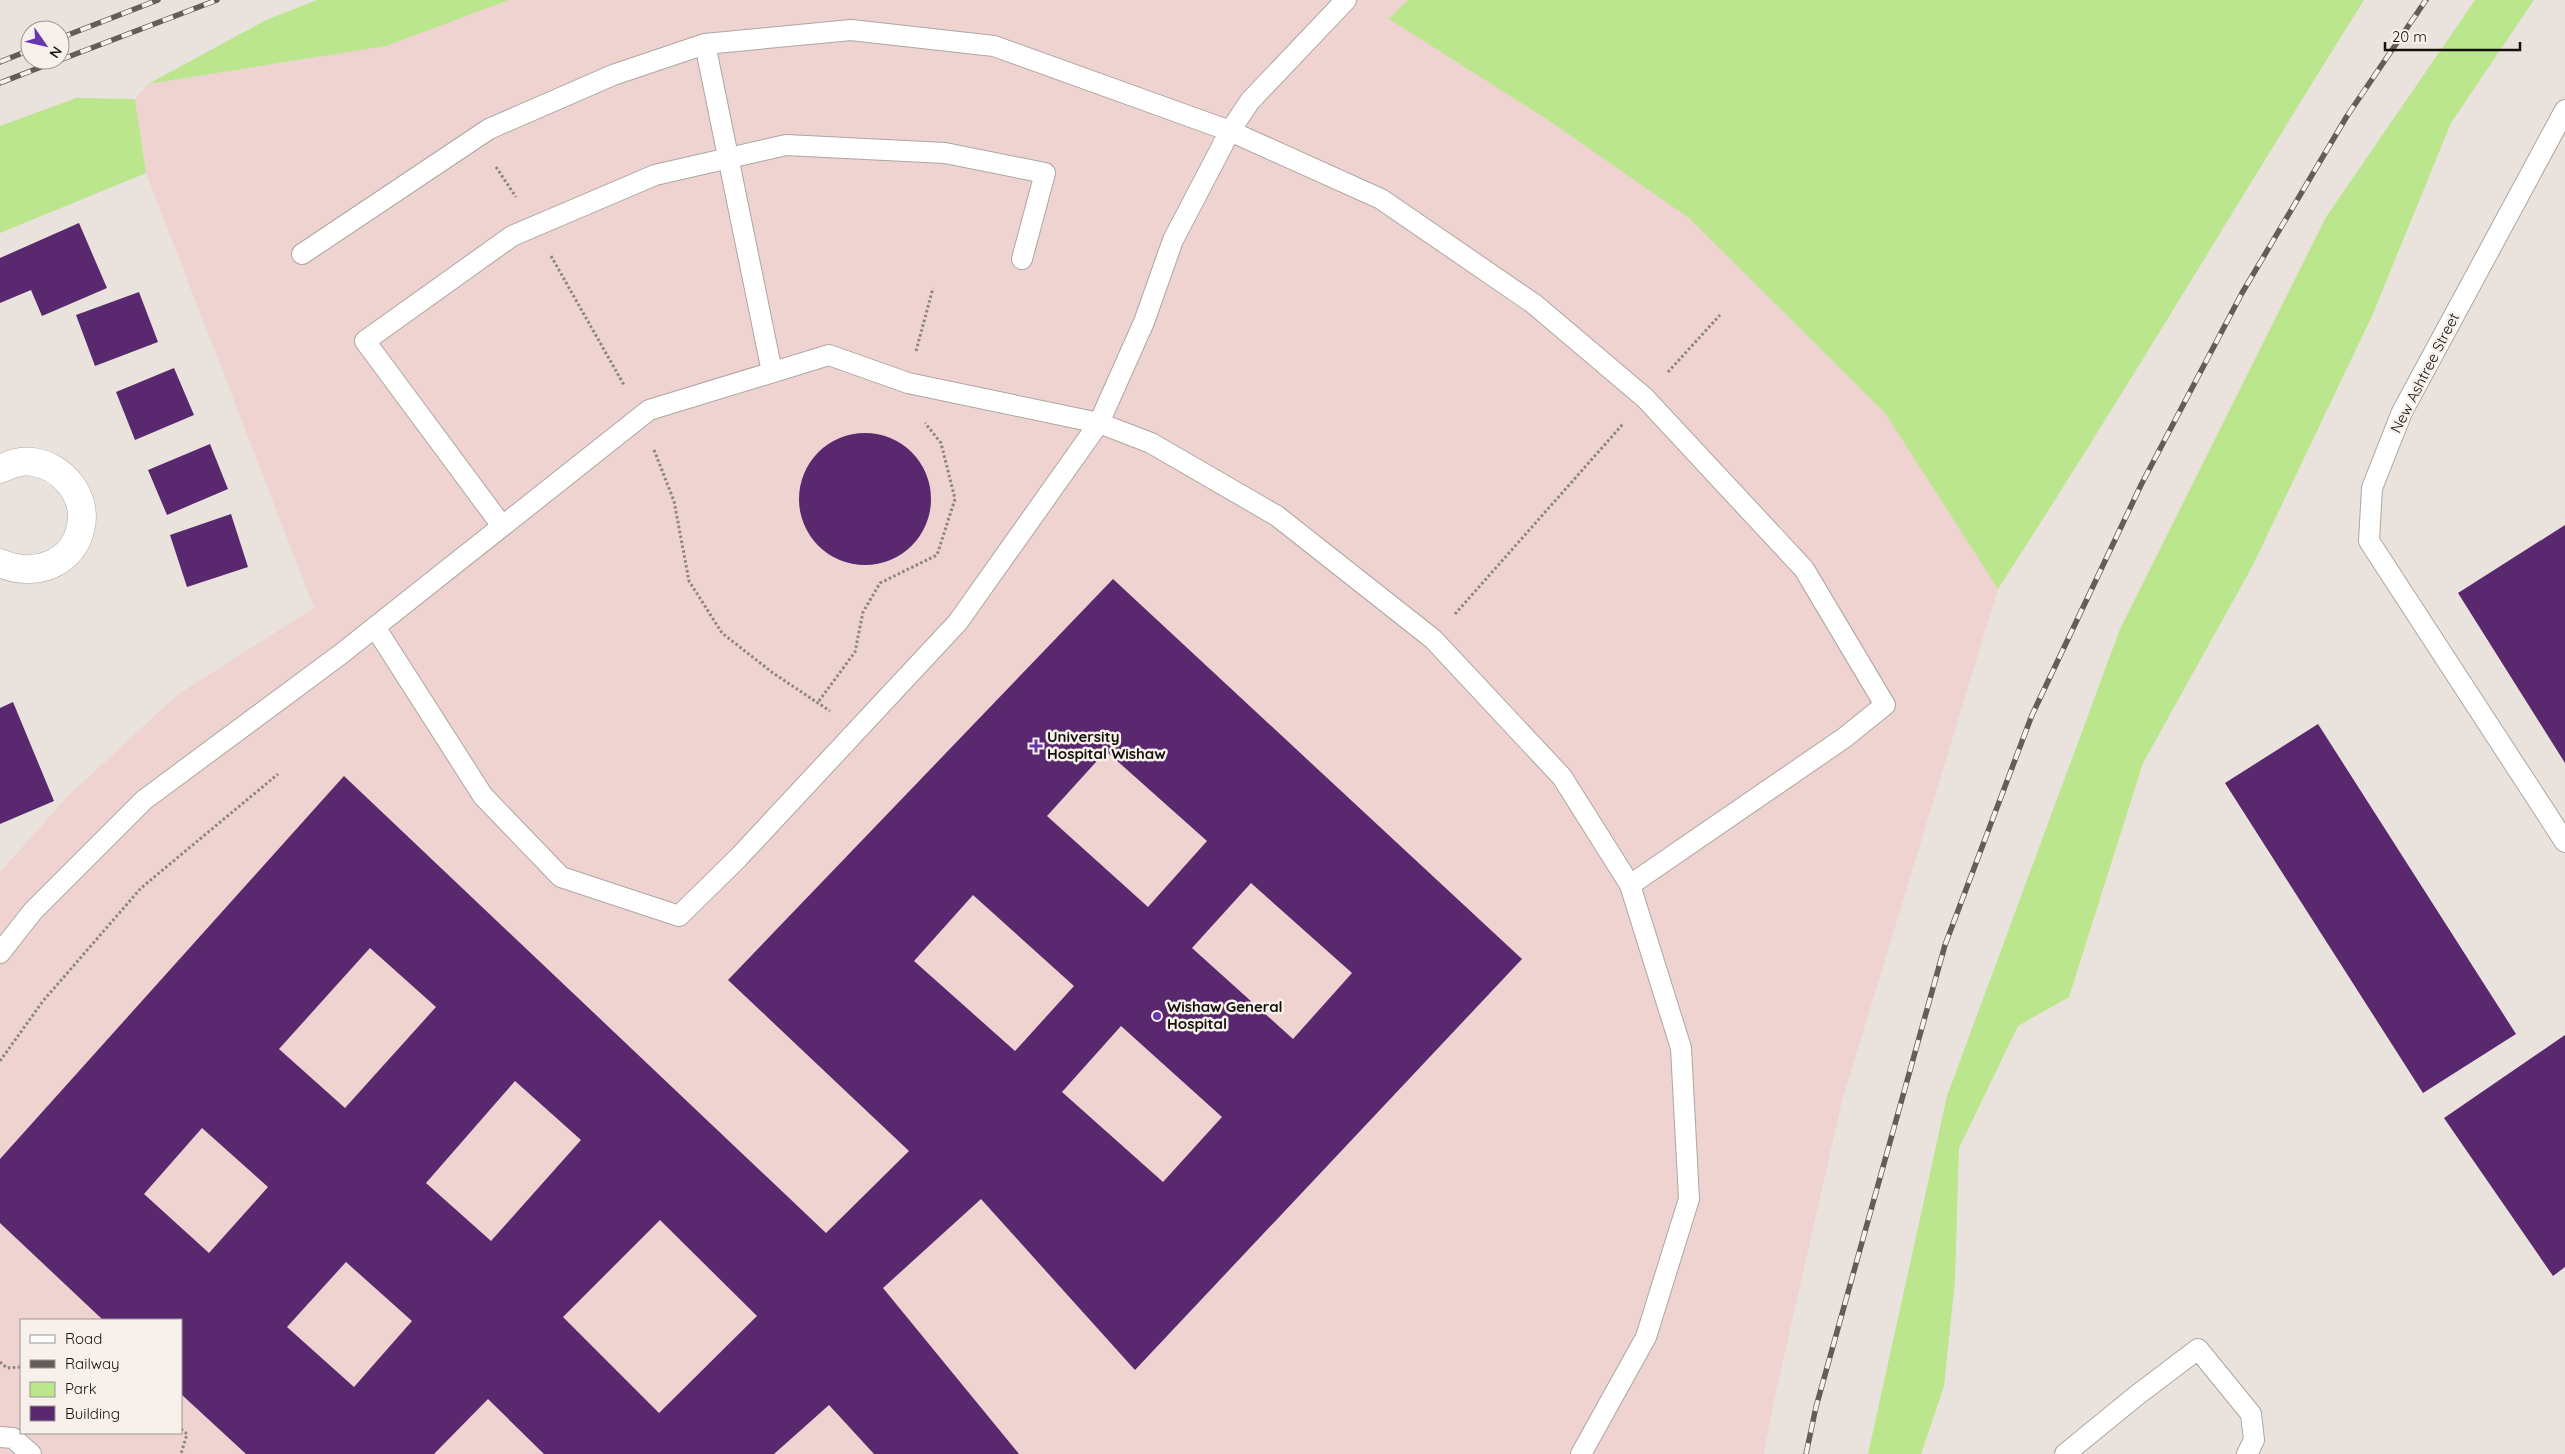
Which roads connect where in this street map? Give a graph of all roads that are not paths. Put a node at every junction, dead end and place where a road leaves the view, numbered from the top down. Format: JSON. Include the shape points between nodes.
{"nodes":[{"id":1,"x":1346,"y":0,"type":"edge"},
{"id":2,"x":705,"y":44,"type":"junction"},
{"id":3,"x":2565,"y":110,"type":"edge"},
{"id":4,"x":1230,"y":131,"type":"junction"},
{"id":5,"x":727,"y":158,"type":"junction"},
{"id":6,"x":302,"y":254,"type":"dead end"},
{"id":7,"x":1022,"y":259,"type":"dead end"},
{"id":8,"x":772,"y":372,"type":"junction"},
{"id":9,"x":1099,"y":423,"type":"junction"},
{"id":10,"x":0,"y":469,"type":"edge"},
{"id":11,"x":502,"y":526,"type":"junction"},
{"id":12,"x":0,"y":563,"type":"edge"},
{"id":13,"x":375,"y":627,"type":"junction"},
{"id":14,"x":2565,"y":842,"type":"edge"},
{"id":15,"x":1630,"y":885,"type":"junction"},
{"id":16,"x":0,"y":953,"type":"edge"},
{"id":17,"x":0,"y":1437,"type":"edge"},
{"id":18,"x":31,"y":1454,"type":"edge"},
{"id":19,"x":1581,"y":1454,"type":"edge"},
{"id":20,"x":2066,"y":1454,"type":"edge"},
{"id":21,"x":2247,"y":1454,"type":"edge"}],
"edges":[{"from":1,"to":4,"type":"lane","via":[[1250,101]]},
{"from":2,"to":4,"type":"lane","via":[[851,30],[994,46]]},
{"from":2,"to":5,"type":"lane"},
{"from":2,"to":6,"type":"lane","via":[[612,75],[489,129]]},
{"from":3,"to":14,"type":"lane","name":"New Ashtree Street","via":[[2402,412],[2372,488],[2369,541]]},
{"from":4,"to":9,"type":"lane","via":[[1173,240],[1144,322]]},
{"from":4,"to":15,"type":"lane","via":[[1382,199],[1534,304],[1645,398],[1804,570],[1885,705],[1844,738]]},
{"from":5,"to":7,"type":"lane","via":[[786,145],[945,153],[1045,173]]},
{"from":5,"to":8,"type":"lane"},
{"from":5,"to":11,"type":"lane","via":[[655,175],[512,236],[365,340]]},
{"from":8,"to":9,"type":"lane","via":[[829,355],[908,383]]},
{"from":8,"to":11,"type":"lane","via":[[649,410]]},
{"from":9,"to":13,"type":"lane","via":[[958,622],[738,858],[679,916],[561,876],[483,796]]},
{"from":9,"to":15,"type":"lane","via":[[1151,443],[1277,516],[1433,639],[1562,778]]},
{"from":10,"to":12,"type":"street","via":[[15,463],[33,462],[50,466],[76,490],[81,507],[81,526],[75,543],[64,557],[48,567],[30,571],[12,569]]},
{"from":11,"to":13,"type":"lane"},
{"from":13,"to":16,"type":"lane","via":[[144,800],[33,911]]},
{"from":15,"to":19,"type":"lane","via":[[1681,1048],[1689,1199],[1646,1337]]},
{"from":17,"to":18,"type":"lane","via":[[13,1438]]},
{"from":20,"to":21,"type":"lane","via":[[2198,1349],[2251,1414],[2254,1440]]}]}
